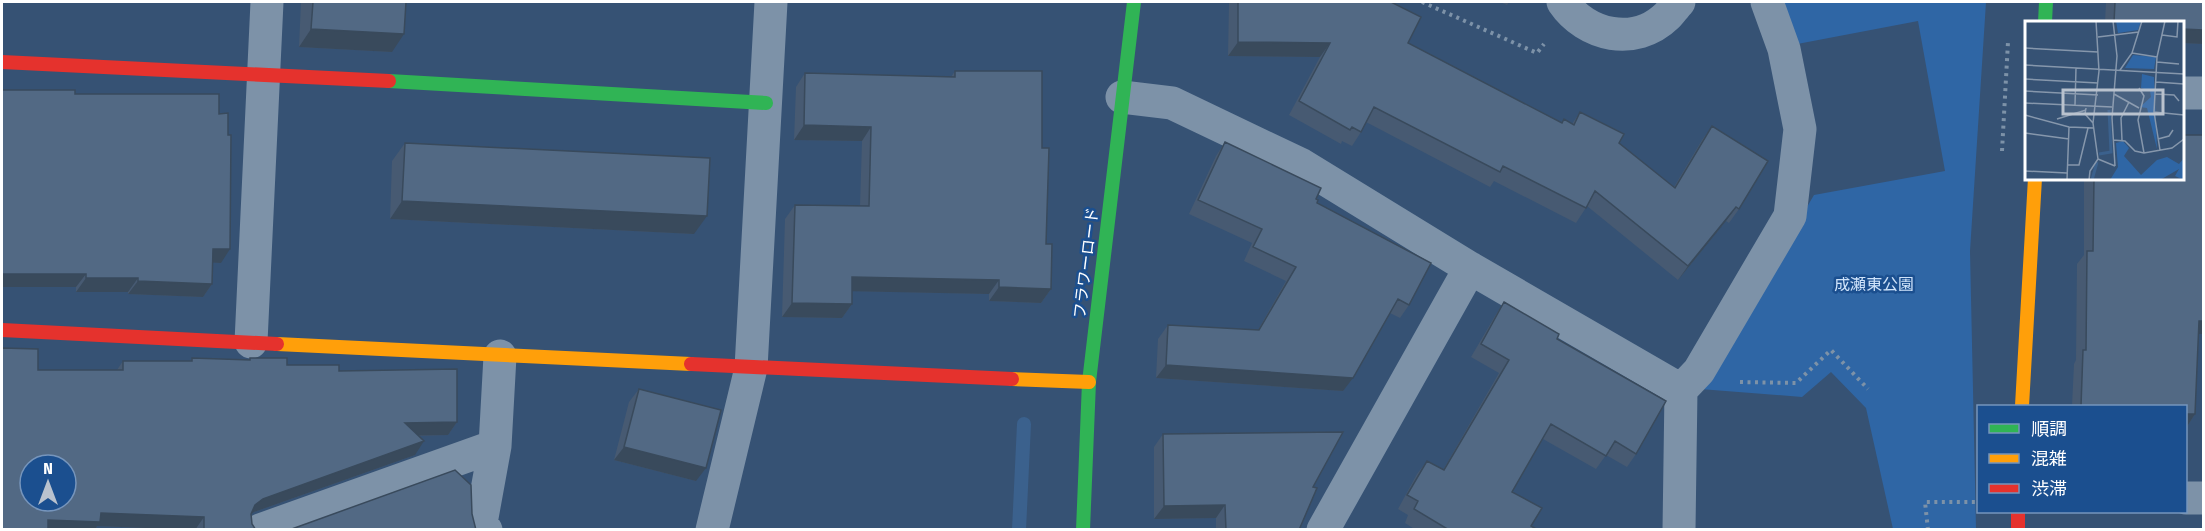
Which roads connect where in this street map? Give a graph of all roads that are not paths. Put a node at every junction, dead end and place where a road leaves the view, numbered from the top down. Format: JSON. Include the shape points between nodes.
{"nodes":[{"id":1,"x":267,"y":2,"type":"edge"},
{"id":2,"x":771,"y":2,"type":"edge"},
{"id":3,"x":1134,"y":2,"type":"edge"},
{"id":4,"x":1679,"y":2,"type":"edge"},
{"id":5,"x":1767,"y":2,"type":"edge"},
{"id":6,"x":2046,"y":2,"type":"edge"},
{"id":7,"x":1567,"y":7,"type":"edge"},
{"id":8,"x":2044,"y":21,"type":"edge"},
{"id":9,"x":2,"y":62,"type":"edge"},
{"id":10,"x":263,"y":74,"type":"junction"},
{"id":11,"x":2184,"y":93,"type":"edge"},
{"id":12,"x":2204,"y":93,"type":"edge"},
{"id":13,"x":1122,"y":97,"type":"junction"},
{"id":14,"x":766,"y":104,"type":"junction"},
{"id":15,"x":2035,"y":180,"type":"edge"},
{"id":16,"x":1470,"y":268,"type":"junction"},
{"id":17,"x":2,"y":330,"type":"edge"},
{"id":18,"x":251,"y":342,"type":"junction"},
{"id":19,"x":500,"y":356,"type":"junction"},
{"id":20,"x":751,"y":368,"type":"junction"},
{"id":21,"x":1089,"y":382,"type":"junction"},
{"id":22,"x":1681,"y":390,"type":"junction"},
{"id":23,"x":2022,"y":405,"type":"edge"},
{"id":24,"x":495,"y":446,"type":"junction"},
{"id":25,"x":2187,"y":498,"type":"edge"},
{"id":26,"x":2204,"y":498,"type":"edge"},
{"id":27,"x":2018,"y":513,"type":"edge"},
{"id":28,"x":260,"y":530,"type":"edge"},
{"id":29,"x":486,"y":530,"type":"edge"},
{"id":30,"x":712,"y":530,"type":"edge"},
{"id":31,"x":1083,"y":530,"type":"edge"},
{"id":32,"x":1323,"y":530,"type":"edge"},
{"id":33,"x":1678,"y":530,"type":"edge"},
{"id":34,"x":2018,"y":530,"type":"edge"}],
"edges":[{"from":1,"to":10,"type":"street"},
{"from":2,"to":14,"type":"street"},
{"from":3,"to":13,"type":"street","name":"フラワーロード"},
{"from":4,"to":7,"type":"street","via":[[1648,29],[1628,34],[1606,33],[1587,26]]},
{"from":5,"to":22,"type":"street","via":[[1784,49],[1800,129],[1790,216],[1699,371]]},
{"from":6,"to":8,"type":"street"},
{"from":9,"to":10,"type":"street"},
{"from":10,"to":14,"type":"street"},
{"from":10,"to":18,"type":"street"},
{"from":11,"to":12,"type":"street"},
{"from":13,"to":16,"type":"street","via":[[1172,104],[1302,165]]},
{"from":13,"to":21,"type":"street","name":"フラワーロード"},
{"from":14,"to":20,"type":"street"},
{"from":15,"to":23,"type":"street"},
{"from":16,"to":22,"type":"street"},
{"from":16,"to":32,"type":"street"},
{"from":17,"to":18,"type":"street"},
{"from":18,"to":19,"type":"street"},
{"from":19,"to":20,"type":"street"},
{"from":19,"to":24,"type":"street"},
{"from":20,"to":21,"type":"street"},
{"from":20,"to":30,"type":"street"},
{"from":21,"to":31,"type":"street","name":"フラワーロード"},
{"from":22,"to":33,"type":"street"},
{"from":24,"to":28,"type":"street"},
{"from":24,"to":29,"type":"street","via":[[481,523]]},
{"from":25,"to":26,"type":"street"},
{"from":27,"to":34,"type":"street"}]}
